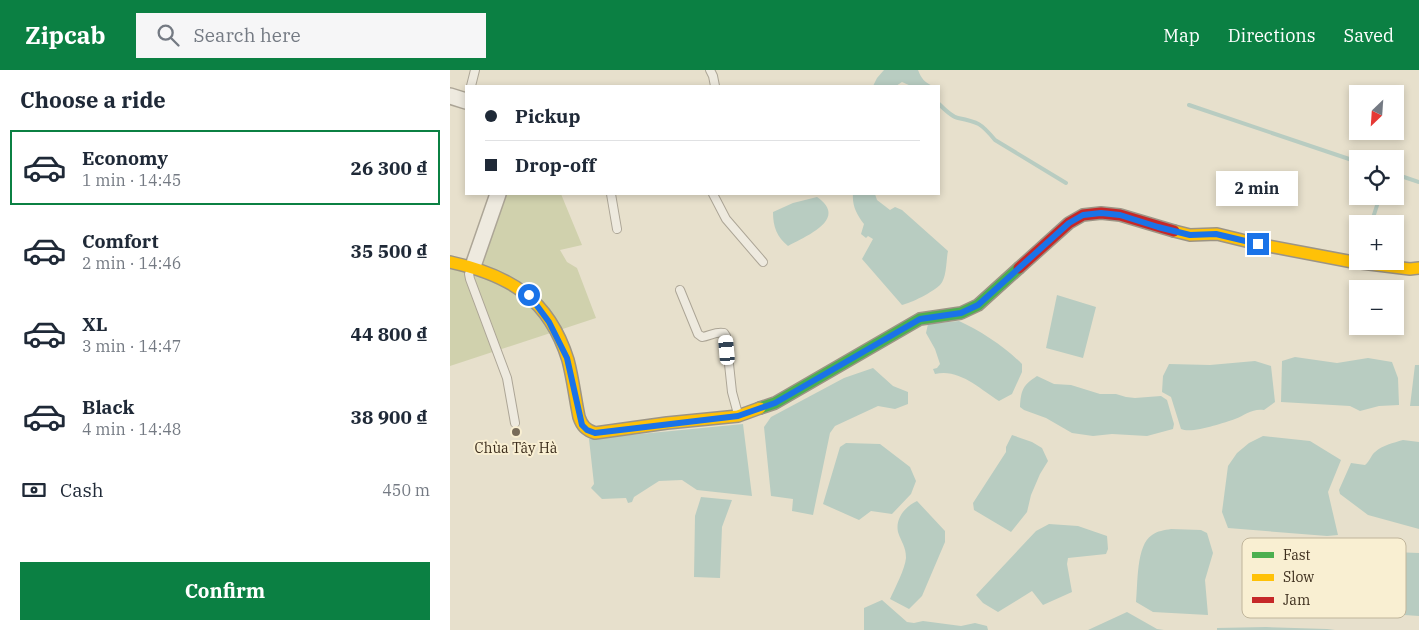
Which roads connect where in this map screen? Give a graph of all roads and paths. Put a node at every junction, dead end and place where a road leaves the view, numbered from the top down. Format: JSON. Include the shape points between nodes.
{"nodes":[{"id":1,"x":475,"y":70,"type":"edge"},
{"id":2,"x":710,"y":70,"type":"edge"},
{"id":3,"x":470,"y":85,"type":"edge"},
{"id":4,"x":715,"y":85,"type":"edge"},
{"id":5,"x":450,"y":96,"type":"edge"},
{"id":6,"x":465,"y":101,"type":"edge"},
{"id":7,"x":498,"y":195,"type":"edge"},
{"id":8,"x":610,"y":195,"type":"edge"},
{"id":9,"x":714,"y":195,"type":"edge"},
{"id":10,"x":617,"y":229,"type":"dead end"},
{"id":11,"x":450,"y":262,"type":"edge"},
{"id":12,"x":763,"y":262,"type":"dead end"},
{"id":13,"x":473,"y":266,"type":"junction"},
{"id":14,"x":1419,"y":268,"type":"edge"},
{"id":15,"x":680,"y":290,"type":"dead end"},
{"id":16,"x":738,"y":416,"type":"junction"},
{"id":17,"x":515,"y":423,"type":"dead end"}],
"edges":[{"from":1,"to":3,"type":"lane"},
{"from":2,"to":4,"type":"lane"},
{"from":5,"to":6,"type":"street"},
{"from":7,"to":13,"type":"street"},
{"from":8,"to":10,"type":"lane"},
{"from":9,"to":12,"type":"lane","via":[[726,219]]},
{"from":11,"to":13,"type":"street"},
{"from":13,"to":16,"type":"street","via":[[516,285],[541,310],[567,358],[578,416],[587,430],[595,433]]},
{"from":13,"to":17,"type":"lane","via":[[470,279],[507,378]]},
{"from":14,"to":16,"type":"street","via":[[1353,262],[1216,234],[1190,235],[1120,215],[1083,215],[1069,223],[978,305],[969,310],[920,319],[775,403]]},
{"from":15,"to":16,"type":"lane","via":[[698,334],[706,337],[724,332],[726,336]]}]}
